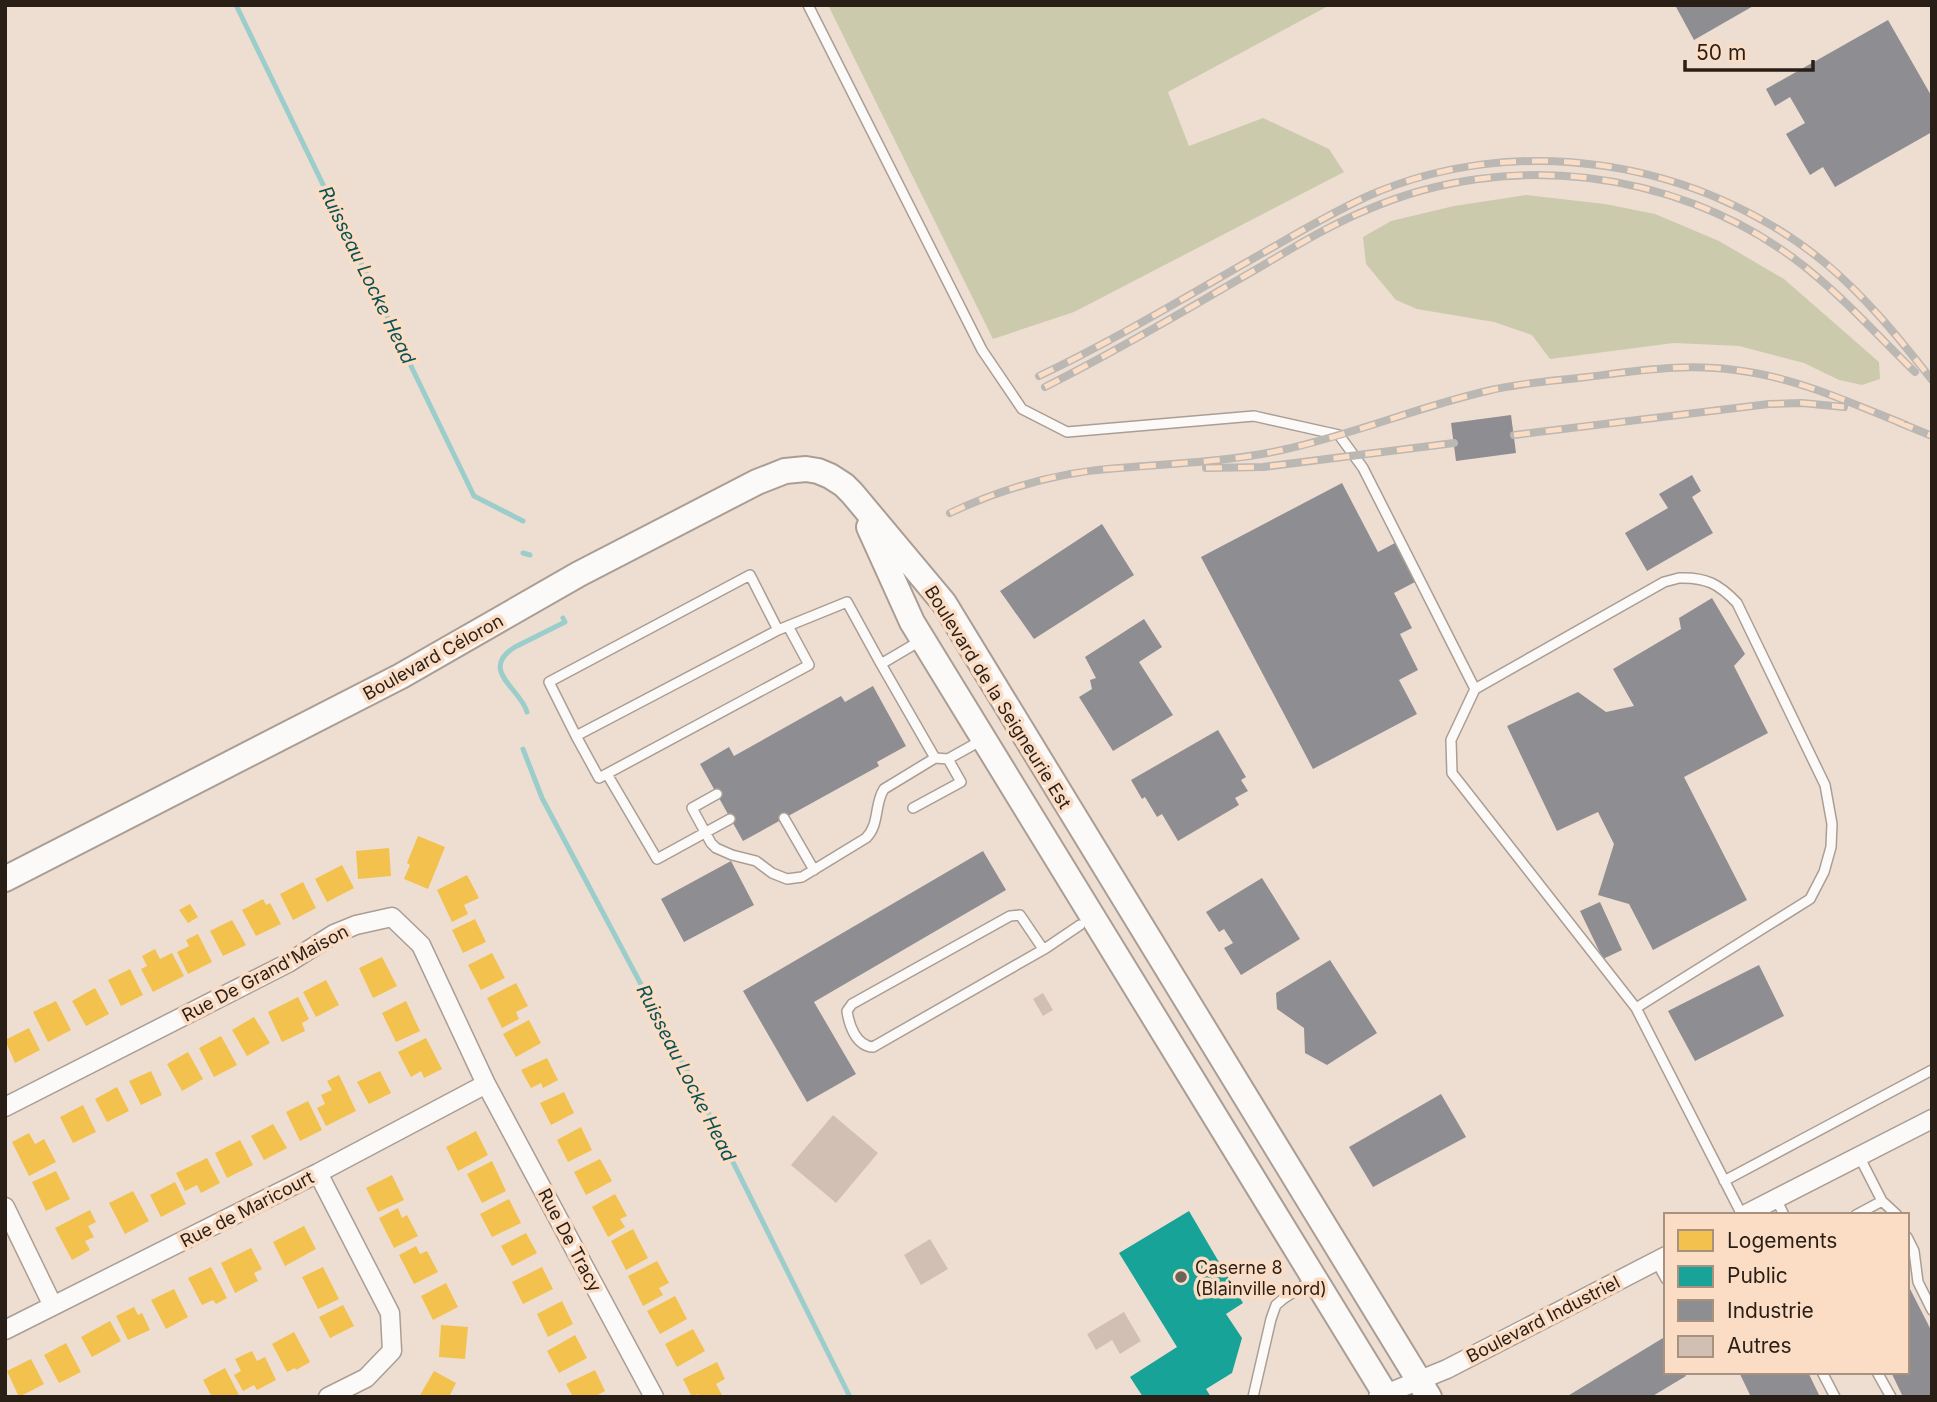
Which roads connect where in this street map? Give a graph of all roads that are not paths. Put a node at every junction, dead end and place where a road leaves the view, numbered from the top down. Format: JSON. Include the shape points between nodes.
{"nodes":[{"id":1,"x":808,"y":5,"type":"edge"},
{"id":2,"x":858,"y":500,"type":"junction"},
{"id":3,"x":788,"y":626,"type":"junction"},
{"id":4,"x":778,"y":630,"type":"junction"},
{"id":5,"x":923,"y":640,"type":"junction"},
{"id":6,"x":881,"y":664,"type":"junction"},
{"id":7,"x":1475,"y":690,"type":"junction"},
{"id":8,"x":1016,"y":720,"type":"junction"},
{"id":9,"x":576,"y":736,"type":"junction"},
{"id":10,"x":984,"y":739,"type":"junction"},
{"id":11,"x":934,"y":758,"type":"junction"},
{"id":12,"x":948,"y":759,"type":"junction"},
{"id":13,"x":607,"y":774,"type":"junction"},
{"id":14,"x":717,"y":794,"type":"dead end"},
{"id":15,"x":913,"y":808,"type":"dead end"},
{"id":16,"x":784,"y":818,"type":"dead end"},
{"id":17,"x":730,"y":819,"type":"dead end"},
{"id":18,"x":705,"y":832,"type":"junction"},
{"id":19,"x":814,"y":870,"type":"junction"},
{"id":20,"x":5,"y":879,"type":"edge"},
{"id":21,"x":1133,"y":914,"type":"junction"},
{"id":22,"x":1091,"y":929,"type":"junction"},
{"id":23,"x":1046,"y":948,"type":"junction"},
{"id":24,"x":1167,"y":969,"type":"junction"},
{"id":25,"x":1136,"y":988,"type":"junction"},
{"id":26,"x":1636,"y":1008,"type":"junction"},
{"id":27,"x":1932,"y":1070,"type":"edge"},
{"id":28,"x":486,"y":1084,"type":"junction"},
{"id":29,"x":1240,"y":1088,"type":"junction"},
{"id":30,"x":5,"y":1107,"type":"edge"},
{"id":31,"x":1208,"y":1107,"type":"junction"},
{"id":32,"x":1932,"y":1119,"type":"edge"},
{"id":33,"x":1269,"y":1134,"type":"junction"},
{"id":34,"x":1237,"y":1153,"type":"junction"},
{"id":35,"x":1859,"y":1156,"type":"junction"},
{"id":36,"x":318,"y":1173,"type":"junction"},
{"id":37,"x":1724,"y":1181,"type":"junction"},
{"id":38,"x":1882,"y":1200,"type":"junction"},
{"id":39,"x":5,"y":1207,"type":"edge"},
{"id":40,"x":1780,"y":1207,"type":"edge"},
{"id":41,"x":1742,"y":1213,"type":"edge"},
{"id":42,"x":1752,"y":1213,"type":"edge"},
{"id":43,"x":1859,"y":1213,"type":"edge"},
{"id":44,"x":1895,"y":1213,"type":"edge"},
{"id":45,"x":1909,"y":1241,"type":"edge"},
{"id":46,"x":1661,"y":1258,"type":"edge"},
{"id":47,"x":1313,"y":1279,"type":"junction"},
{"id":48,"x":53,"y":1306,"type":"junction"},
{"id":49,"x":1932,"y":1310,"type":"edge"},
{"id":50,"x":5,"y":1330,"type":"edge"},
{"id":51,"x":1823,"y":1374,"type":"edge"},
{"id":52,"x":1878,"y":1374,"type":"edge"},
{"id":53,"x":1424,"y":1389,"type":"edge"},
{"id":54,"x":1383,"y":1396,"type":"edge"},
{"id":55,"x":328,"y":1397,"type":"edge"},
{"id":56,"x":654,"y":1397,"type":"edge"},
{"id":57,"x":1253,"y":1397,"type":"edge"},
{"id":58,"x":1835,"y":1397,"type":"edge"},
{"id":59,"x":1891,"y":1397,"type":"edge"}],
"edges":[{"from":1,"to":7,"type":"lane","via":[[982,350],[1022,409],[1067,432],[1254,416],[1339,435],[1363,468]]},
{"from":2,"to":5,"type":"main road","name":"Boulevard de la Seigneurie Est"},
{"from":2,"to":8,"type":"main road","name":"Boulevard de la Seigneurie Est","via":[[944,603]]},
{"from":2,"to":20,"type":"main road","name":"Boulevard Céloron","via":[[844,485],[818,471],[798,469],[774,475],[589,569],[411,671]]},
{"from":3,"to":4,"type":"lane"},
{"from":3,"to":6,"type":"lane","via":[[847,601]]},
{"from":3,"to":13,"type":"lane","via":[[809,666]]},
{"from":4,"to":9,"type":"lane"},
{"from":4,"to":9,"type":"lane","via":[[750,575],[549,682]]},
{"from":5,"to":6,"type":"lane"},
{"from":5,"to":10,"type":"main road","name":"Boulevard de la Seigneurie Est"},
{"from":6,"to":11,"type":"lane"},
{"from":7,"to":26,"type":"lane","via":[[1451,740],[1452,773]]},
{"from":7,"to":26,"type":"lane","via":[[1664,582],[1708,580],[1723,587],[1737,603],[1825,785],[1831,847],[1810,899]]},
{"from":8,"to":10,"type":"main road"},
{"from":8,"to":21,"type":"main road","name":"Boulevard de la Seigneurie Est"},
{"from":9,"to":13,"type":"lane","via":[[599,778]]},
{"from":10,"to":12,"type":"lane"},
{"from":10,"to":22,"type":"main road","name":"Boulevard de la Seigneurie Est"},
{"from":11,"to":12,"type":"lane"},
{"from":11,"to":19,"type":"lane","via":[[884,789],[870,834]]},
{"from":12,"to":15,"type":"lane","via":[[961,782]]},
{"from":13,"to":18,"type":"lane","via":[[657,859]]},
{"from":14,"to":18,"type":"lane","via":[[692,808]]},
{"from":16,"to":19,"type":"lane"},
{"from":17,"to":18,"type":"lane"},
{"from":18,"to":19,"type":"lane","via":[[716,848],[756,861],[787,879]]},
{"from":21,"to":22,"type":"main road"},
{"from":21,"to":24,"type":"main road","name":"Boulevard de la Seigneurie Est"},
{"from":22,"to":23,"type":"lane"},
{"from":22,"to":25,"type":"main road","name":"Boulevard de la Seigneurie Est"},
{"from":23,"to":23,"type":"lane","via":[[1020,915],[1010,916],[852,1004],[846,1011],[849,1022],[860,1042],[873,1047]]},
{"from":24,"to":25,"type":"main road"},
{"from":24,"to":29,"type":"main road","name":"Boulevard de la Seigneurie Est"},
{"from":25,"to":31,"type":"main road","name":"Boulevard de la Seigneurie Est"},
{"from":26,"to":37,"type":"lane"},
{"from":27,"to":37,"type":"lane"},
{"from":28,"to":30,"type":"street","name":"Rue De Grand'Maison","via":[[421,946],[392,917],[334,934],[288,963]]},
{"from":28,"to":36,"type":"street","name":"Rue de Maricourt"},
{"from":28,"to":56,"type":"street","name":"Rue De Tracy"},
{"from":29,"to":31,"type":"main road"},
{"from":29,"to":33,"type":"main road","name":"Boulevard de la Seigneurie Est"},
{"from":31,"to":34,"type":"main road","name":"Boulevard de la Seigneurie Est"},
{"from":32,"to":35,"type":"street"},
{"from":33,"to":34,"type":"main road"},
{"from":33,"to":53,"type":"main road","name":"Boulevard de la Seigneurie Est"},
{"from":34,"to":47,"type":"main road","name":"Boulevard de la Seigneurie Est"},
{"from":35,"to":38,"type":"lane"},
{"from":35,"to":40,"type":"street"},
{"from":36,"to":48,"type":"street","name":"Rue de Maricourt"},
{"from":36,"to":55,"type":"street","via":[[390,1314],[392,1351],[366,1378]]},
{"from":37,"to":41,"type":"lane"},
{"from":38,"to":43,"type":"lane"},
{"from":38,"to":44,"type":"lane"},
{"from":39,"to":48,"type":"street"},
{"from":40,"to":42,"type":"street"},
{"from":45,"to":49,"type":"lane","via":[[1918,1282]]},
{"from":46,"to":53,"type":"street","name":"Boulevard Industriel","via":[[1447,1369]]},
{"from":47,"to":54,"type":"main road","name":"Boulevard de la Seigneurie Est"},
{"from":47,"to":57,"type":"lane","via":[[1276,1305]]},
{"from":48,"to":50,"type":"street","name":"Rue de Maricourt"},
{"from":51,"to":58,"type":"lane"},
{"from":52,"to":59,"type":"lane"},
{"from":53,"to":54,"type":"street","name":"Boulevard Industriel"}]}
